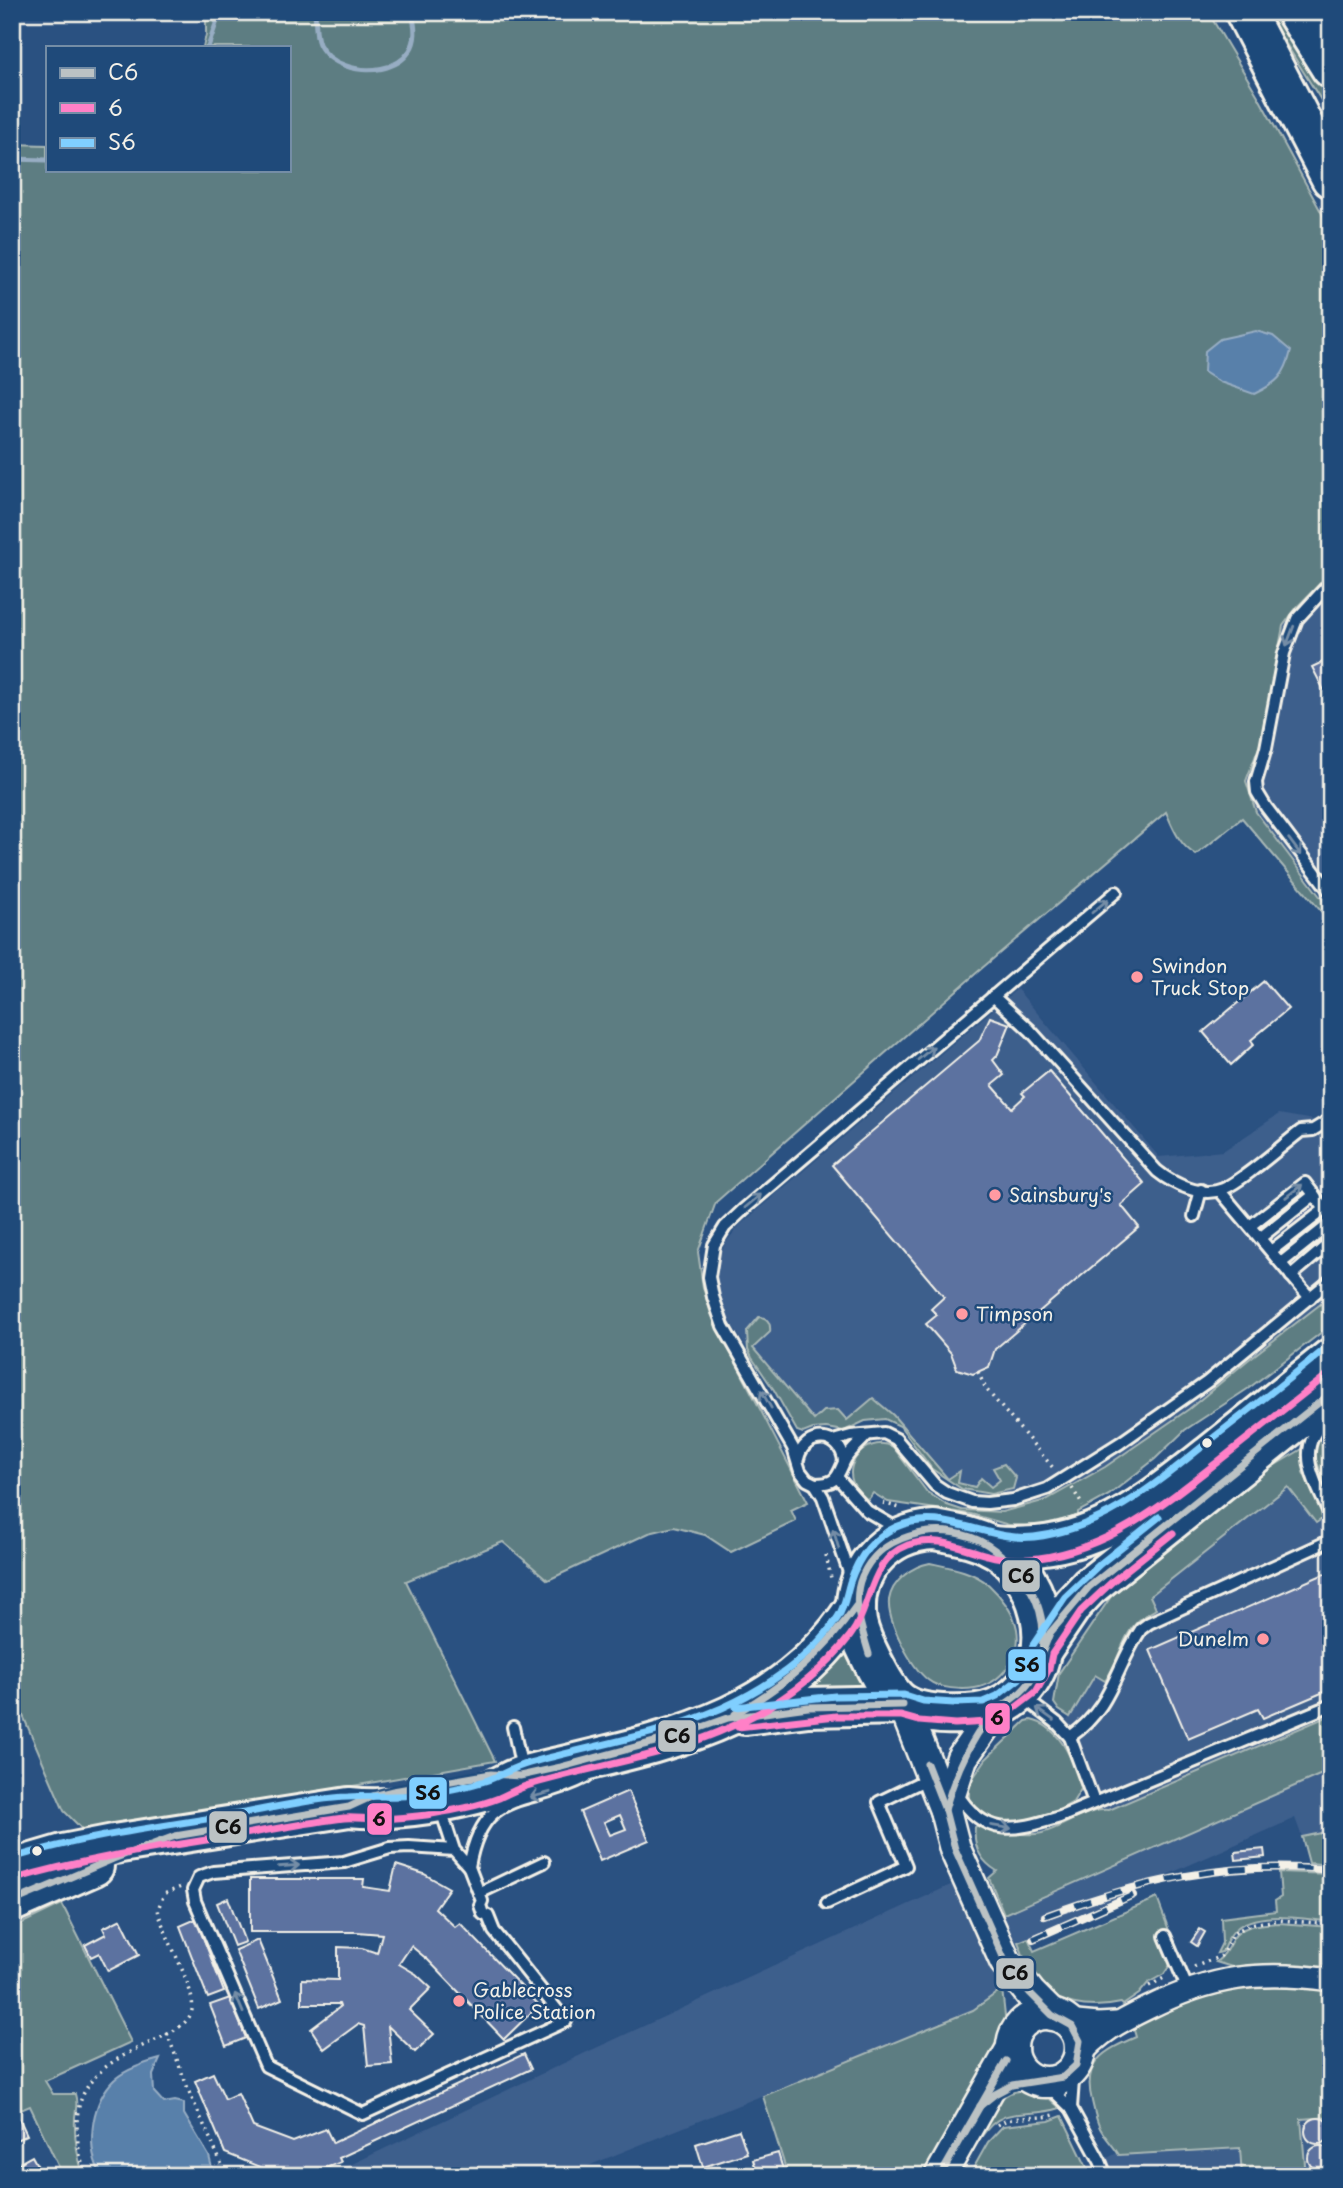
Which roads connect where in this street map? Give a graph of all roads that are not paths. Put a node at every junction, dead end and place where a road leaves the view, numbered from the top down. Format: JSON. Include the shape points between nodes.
{"nodes":[{"id":1,"x":1245,"y":12,"type":"edge"},
{"id":2,"x":1251,"y":12,"type":"edge"},
{"id":3,"x":1296,"y":12,"type":"edge"},
{"id":4,"x":1331,"y":68,"type":"edge"},
{"id":5,"x":1331,"y":138,"type":"edge"},
{"id":6,"x":1331,"y":178,"type":"edge"},
{"id":7,"x":1331,"y":582,"type":"edge"},
{"id":8,"x":1116,"y":892,"type":"dead end"},
{"id":9,"x":1331,"y":893,"type":"edge"},
{"id":10,"x":993,"y":996,"type":"junction"},
{"id":11,"x":1331,"y":1119,"type":"edge"},
{"id":12,"x":1201,"y":1190,"type":"junction"},
{"id":13,"x":1220,"y":1191,"type":"junction"},
{"id":14,"x":1314,"y":1195,"type":"junction"},
{"id":15,"x":1328,"y":1213,"type":"edge"},
{"id":16,"x":1194,"y":1216,"type":"dead end"},
{"id":17,"x":1331,"y":1223,"type":"edge"},
{"id":18,"x":1250,"y":1226,"type":"junction"},
{"id":19,"x":1260,"y":1238,"type":"junction"},
{"id":20,"x":1331,"y":1242,"type":"edge"},
{"id":21,"x":1271,"y":1251,"type":"junction"},
{"id":22,"x":1281,"y":1263,"type":"junction"},
{"id":23,"x":1291,"y":1276,"type":"junction"},
{"id":24,"x":1331,"y":1280,"type":"edge"},
{"id":25,"x":1310,"y":1298,"type":"junction"},
{"id":26,"x":1331,"y":1358,"type":"edge"},
{"id":27,"x":1331,"y":1393,"type":"edge"},
{"id":28,"x":1331,"y":1415,"type":"edge"},
{"id":29,"x":867,"y":1435,"type":"junction"},
{"id":30,"x":832,"y":1441,"type":"junction"},
{"id":31,"x":798,"y":1459,"type":"junction"},
{"id":32,"x":844,"y":1461,"type":"junction"},
{"id":33,"x":837,"y":1477,"type":"junction"},
{"id":34,"x":815,"y":1484,"type":"junction"},
{"id":35,"x":1331,"y":1517,"type":"edge"},
{"id":36,"x":910,"y":1521,"type":"junction"},
{"id":37,"x":1331,"y":1540,"type":"edge"},
{"id":38,"x":991,"y":1546,"type":"junction"},
{"id":39,"x":848,"y":1596,"type":"junction"},
{"id":40,"x":1042,"y":1650,"type":"junction"},
{"id":41,"x":1008,"y":1701,"type":"junction"},
{"id":42,"x":904,"y":1705,"type":"junction"},
{"id":43,"x":1331,"y":1705,"type":"edge"},
{"id":44,"x":728,"y":1718,"type":"junction"},
{"id":45,"x":513,"y":1727,"type":"dead end"},
{"id":46,"x":1070,"y":1737,"type":"junction"},
{"id":47,"x":645,"y":1745,"type":"junction"},
{"id":48,"x":522,"y":1776,"type":"junction"},
{"id":49,"x":943,"y":1790,"type":"junction"},
{"id":50,"x":443,"y":1791,"type":"junction"},
{"id":51,"x":1094,"y":1802,"type":"junction"},
{"id":52,"x":175,"y":1836,"type":"junction"},
{"id":53,"x":454,"y":1850,"type":"junction"},
{"id":54,"x":544,"y":1862,"type":"dead end"},
{"id":55,"x":470,"y":1867,"type":"junction"},
{"id":56,"x":12,"y":1869,"type":"edge"},
{"id":57,"x":480,"y":1897,"type":"junction"},
{"id":58,"x":12,"y":1902,"type":"edge"},
{"id":59,"x":827,"y":1903,"type":"dead end"},
{"id":60,"x":1165,"y":1936,"type":"dead end"},
{"id":61,"x":1007,"y":1965,"type":"junction"},
{"id":62,"x":1331,"y":1980,"type":"edge"},
{"id":63,"x":1184,"y":1981,"type":"junction"},
{"id":64,"x":1059,"y":2018,"type":"junction"},
{"id":65,"x":1116,"y":2023,"type":"junction"},
{"id":66,"x":1013,"y":2042,"type":"junction"},
{"id":67,"x":1077,"y":2062,"type":"junction"},
{"id":68,"x":1041,"y":2081,"type":"junction"},
{"id":69,"x":1071,"y":2108,"type":"junction"},
{"id":70,"x":985,"y":2118,"type":"junction"},
{"id":71,"x":940,"y":2176,"type":"edge"},
{"id":72,"x":1106,"y":2176,"type":"edge"}],
"edges":[{"from":1,"to":6,"type":"highway"},
{"from":2,"to":5,"type":"highway"},
{"from":3,"to":4,"type":"highway"},
{"from":7,"to":9,"type":"lane","one_way":true,"via":[[1297,619],[1290,635],[1256,782],[1266,807]]},
{"from":10,"to":8,"type":"lane","one_way":true},
{"from":10,"to":12,"type":"lane","via":[[1030,1030],[1157,1171],[1175,1184]]},
{"from":31,"to":10,"type":"lane","one_way":true,"via":[[719,1317],[709,1278],[714,1245],[744,1209]]},
{"from":11,"to":13,"type":"lane","via":[[1313,1130],[1301,1131]]},
{"from":12,"to":13,"type":"lane"},
{"from":12,"to":16,"type":"lane"},
{"from":13,"to":18,"type":"lane"},
{"from":14,"to":15,"type":"lane"},
{"from":18,"to":14,"type":"lane","one_way":true,"via":[[1305,1183]]},
{"from":14,"to":19,"type":"lane"},
{"from":15,"to":21,"type":"lane"},
{"from":17,"to":22,"type":"lane"},
{"from":18,"to":19,"type":"lane"},
{"from":19,"to":21,"type":"lane"},
{"from":20,"to":23,"type":"lane"},
{"from":21,"to":22,"type":"lane"},
{"from":22,"to":23,"type":"lane"},
{"from":23,"to":25,"type":"lane"},
{"from":24,"to":25,"type":"lane"},
{"from":25,"to":29,"type":"lane","via":[[1188,1396],[1120,1443],[1047,1489],[1013,1500],[972,1502],[947,1493],[896,1438],[884,1433]]},
{"from":26,"to":38,"type":"highway","via":[[1131,1514],[1062,1543],[1018,1549]]},
{"from":27,"to":40,"type":"highway","via":[[1089,1587]]},
{"from":28,"to":35,"type":"lane","via":[[1312,1436],[1308,1457]]},
{"from":29,"to":30,"type":"lane"},
{"from":29,"to":32,"type":"lane"},
{"from":30,"to":31,"type":"lane","via":[[810,1440]]},
{"from":30,"to":32,"type":"lane"},
{"from":31,"to":34,"type":"lane","via":[[800,1471]]},
{"from":32,"to":33,"type":"lane"},
{"from":33,"to":34,"type":"lane"},
{"from":33,"to":36,"type":"lane","via":[[867,1511],[883,1521]]},
{"from":39,"to":34,"type":"lane","one_way":true,"via":[[846,1567]]},
{"from":36,"to":38,"type":"highway"},
{"from":36,"to":39,"type":"highway","via":[[877,1554]]},
{"from":37,"to":46,"type":"lane","via":[[1141,1629],[1108,1695]]},
{"from":38,"to":40,"type":"highway","via":[[1007,1558],[1030,1588],[1041,1618]]},
{"from":39,"to":42,"type":"highway","via":[[868,1652],[882,1679]]},
{"from":39,"to":44,"type":"highway","via":[[831,1640],[794,1678]]},
{"from":40,"to":41,"type":"highway","via":[[1037,1670]]},
{"from":41,"to":42,"type":"highway","via":[[973,1713],[945,1714]]},
{"from":46,"to":41,"type":"lane","one_way":true,"via":[[1058,1723]]},
{"from":41,"to":49,"type":"street","via":[[968,1748]]},
{"from":42,"to":44,"type":"highway","via":[[808,1707]]},
{"from":42,"to":49,"type":"street"},
{"from":43,"to":51,"type":"lane"},
{"from":44,"to":47,"type":"highway"},
{"from":45,"to":48,"type":"lane"},
{"from":46,"to":51,"type":"lane"},
{"from":47,"to":48,"type":"highway"},
{"from":47,"to":55,"type":"lane","one_way":true,"via":[[565,1787],[499,1808],[481,1830]]},
{"from":48,"to":50,"type":"highway","via":[[491,1790]]},
{"from":49,"to":51,"type":"lane","one_way":true,"via":[[960,1798],[979,1820],[1003,1829],[1027,1827]]},
{"from":49,"to":59,"type":"lane","via":[[879,1802],[906,1866]]},
{"from":49,"to":61,"type":"street","via":[[950,1835]]},
{"from":50,"to":52,"type":"highway","via":[[382,1793],[349,1807]]},
{"from":50,"to":53,"type":"lane"},
{"from":52,"to":56,"type":"highway","via":[[63,1854]]},
{"from":52,"to":58,"type":"highway"},
{"from":53,"to":55,"type":"lane"},
{"from":57,"to":53,"type":"lane","one_way":true,"via":[[483,1914],[494,1931],[566,2021],[363,2114],[266,2066],[195,1901],[199,1877],[213,1872],[344,1862],[390,1849]]},
{"from":54,"to":57,"type":"lane"},
{"from":55,"to":57,"type":"lane"},
{"from":60,"to":63,"type":"lane"},
{"from":61,"to":64,"type":"street"},
{"from":61,"to":66,"type":"street","via":[[1014,2004]]},
{"from":62,"to":63,"type":"street","via":[[1263,1975]]},
{"from":63,"to":65,"type":"street"},
{"from":64,"to":65,"type":"street","via":[[1083,2024]]},
{"from":64,"to":66,"type":"street","via":[[1041,2014],[1027,2020]]},
{"from":64,"to":67,"type":"street","via":[[1075,2029]]},
{"from":65,"to":67,"type":"street","via":[[1097,2037]]},
{"from":66,"to":68,"type":"street","via":[[1020,2068]]},
{"from":66,"to":70,"type":"street"},
{"from":67,"to":68,"type":"street","via":[[1061,2079]]},
{"from":67,"to":69,"type":"lane"},
{"from":68,"to":69,"type":"lane"},
{"from":68,"to":70,"type":"street","via":[[1008,2086]]},
{"from":69,"to":72,"type":"lane"},
{"from":70,"to":71,"type":"street"}]}
